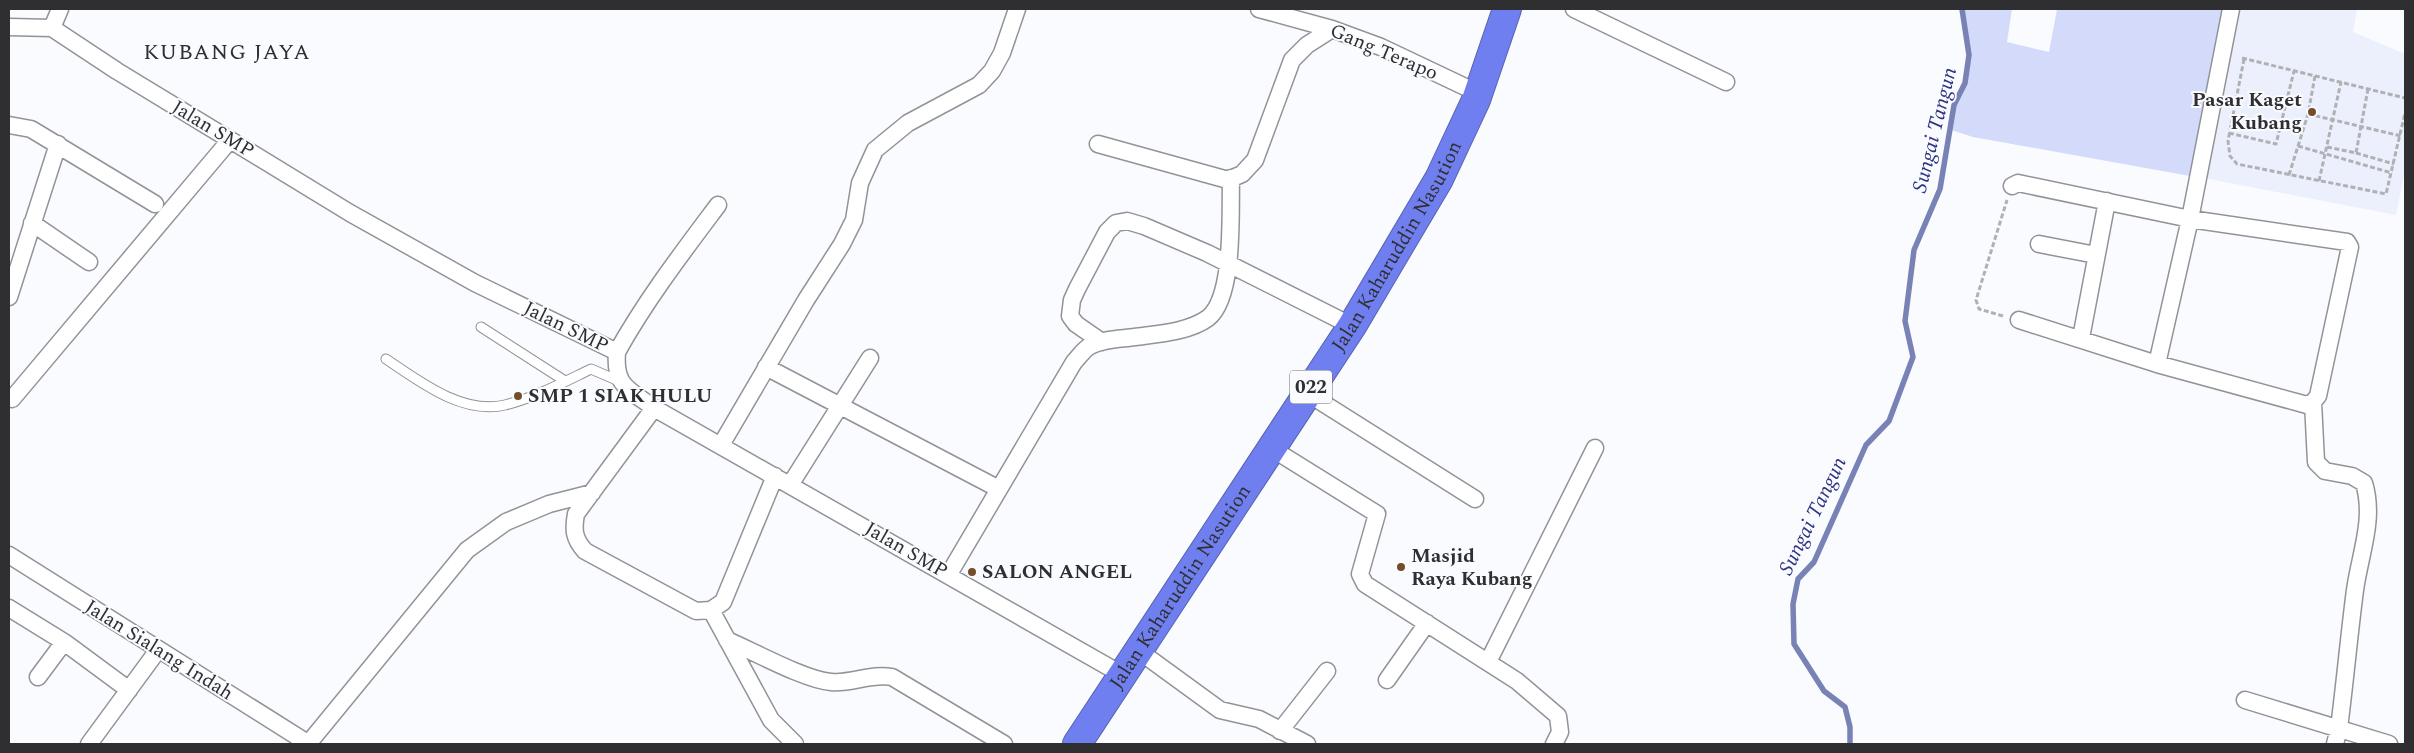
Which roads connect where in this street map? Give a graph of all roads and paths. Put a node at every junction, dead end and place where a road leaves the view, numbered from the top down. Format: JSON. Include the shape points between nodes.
{"nodes":[{"id":1,"x":60,"y":9,"type":"edge"},
{"id":2,"x":1017,"y":9,"type":"edge"},
{"id":3,"x":1259,"y":9,"type":"edge"},
{"id":4,"x":1507,"y":9,"type":"edge"},
{"id":5,"x":1574,"y":9,"type":"edge"},
{"id":6,"x":2231,"y":9,"type":"edge"},
{"id":7,"x":9,"y":27,"type":"edge"},
{"id":8,"x":52,"y":28,"type":"junction"},
{"id":9,"x":1332,"y":29,"type":"junction"},
{"id":10,"x":2294,"y":71,"type":"junction"},
{"id":11,"x":2315,"y":76,"type":"junction"},
{"id":12,"x":1726,"y":82,"type":"dead end"},
{"id":13,"x":2341,"y":82,"type":"junction"},
{"id":14,"x":2368,"y":89,"type":"junction"},
{"id":15,"x":1478,"y":93,"type":"junction"},
{"id":16,"x":2405,"y":98,"type":"edge"},
{"id":17,"x":2405,"y":113,"type":"edge"},
{"id":18,"x":2308,"y":114,"type":"junction"},
{"id":19,"x":2333,"y":119,"type":"junction"},
{"id":20,"x":9,"y":125,"type":"edge"},
{"id":21,"x":2362,"y":126,"type":"junction"},
{"id":22,"x":2229,"y":133,"type":"junction"},
{"id":23,"x":2401,"y":136,"type":"junction"},
{"id":24,"x":230,"y":140,"type":"junction"},
{"id":25,"x":58,"y":144,"type":"junction"},
{"id":26,"x":1098,"y":144,"type":"dead end"},
{"id":27,"x":2298,"y":146,"type":"junction"},
{"id":28,"x":2327,"y":147,"type":"junction"},
{"id":29,"x":2356,"y":153,"type":"junction"},
{"id":30,"x":2325,"y":154,"type":"junction"},
{"id":31,"x":2394,"y":164,"type":"junction"},
{"id":32,"x":2392,"y":173,"type":"junction"},
{"id":33,"x":2289,"y":175,"type":"junction"},
{"id":34,"x":1231,"y":178,"type":"junction"},
{"id":35,"x":2319,"y":181,"type":"junction"},
{"id":36,"x":2012,"y":186,"type":"joint"},
{"id":37,"x":2107,"y":201,"type":"junction"},
{"id":38,"x":155,"y":204,"type":"dead end"},
{"id":39,"x":718,"y":205,"type":"dead end"},
{"id":40,"x":2190,"y":219,"type":"junction"},
{"id":41,"x":32,"y":224,"type":"junction"},
{"id":42,"x":2039,"y":244,"type":"dead end"},
{"id":43,"x":2096,"y":255,"type":"junction"},
{"id":44,"x":89,"y":262,"type":"dead end"},
{"id":45,"x":1229,"y":265,"type":"junction"},
{"id":46,"x":9,"y":297,"type":"edge"},
{"id":47,"x":2019,"y":320,"type":"joint"},
{"id":48,"x":1352,"y":326,"type":"junction"},
{"id":49,"x":481,"y":327,"type":"dead end"},
{"id":50,"x":2081,"y":338,"type":"junction"},
{"id":51,"x":1102,"y":342,"type":"junction"},
{"id":52,"x":617,"y":352,"type":"junction"},
{"id":53,"x":870,"y":358,"type":"dead end"},
{"id":54,"x":386,"y":359,"type":"dead end"},
{"id":55,"x":2157,"y":364,"type":"junction"},
{"id":56,"x":766,"y":367,"type":"junction"},
{"id":57,"x":565,"y":381,"type":"junction"},
{"id":58,"x":619,"y":381,"type":"junction"},
{"id":59,"x":1307,"y":393,"type":"junction"},
{"id":60,"x":12,"y":399,"type":"dead end"},
{"id":61,"x":2314,"y":402,"type":"junction"},
{"id":62,"x":840,"y":405,"type":"junction"},
{"id":63,"x":654,"y":408,"type":"junction"},
{"id":64,"x":720,"y":446,"type":"junction"},
{"id":65,"x":1271,"y":448,"type":"junction"},
{"id":66,"x":1595,"y":448,"type":"dead end"},
{"id":67,"x":775,"y":476,"type":"junction"},
{"id":68,"x":790,"y":485,"type":"junction"},
{"id":69,"x":999,"y":489,"type":"junction"},
{"id":70,"x":592,"y":493,"type":"junction"},
{"id":71,"x":1474,"y":499,"type":"dead end"},
{"id":72,"x":9,"y":555,"type":"edge"},
{"id":73,"x":949,"y":574,"type":"junction"},
{"id":74,"x":9,"y":608,"type":"edge"},
{"id":75,"x":711,"y":610,"type":"junction"},
{"id":76,"x":1427,"y":623,"type":"junction"},
{"id":77,"x":727,"y":640,"type":"junction"},
{"id":78,"x":64,"y":642,"type":"junction"},
{"id":79,"x":158,"y":650,"type":"junction"},
{"id":80,"x":1138,"y":651,"type":"junction"},
{"id":81,"x":1488,"y":662,"type":"junction"},
{"id":82,"x":1327,"y":672,"type":"dead end"},
{"id":83,"x":1121,"y":674,"type":"junction"},
{"id":84,"x":38,"y":677,"type":"dead end"},
{"id":85,"x":1388,"y":680,"type":"dead end"},
{"id":86,"x":129,"y":690,"type":"junction"},
{"id":87,"x":2245,"y":700,"type":"dead end"},
{"id":88,"x":2339,"y":728,"type":"junction"},
{"id":89,"x":1280,"y":731,"type":"junction"},
{"id":90,"x":1081,"y":743,"type":"edge"},
{"id":91,"x":89,"y":744,"type":"edge"},
{"id":92,"x":308,"y":744,"type":"edge"},
{"id":93,"x":795,"y":744,"type":"edge"},
{"id":94,"x":1004,"y":744,"type":"edge"},
{"id":95,"x":1307,"y":744,"type":"edge"},
{"id":96,"x":1554,"y":744,"type":"edge"},
{"id":97,"x":2335,"y":744,"type":"edge"},
{"id":98,"x":2389,"y":744,"type":"edge"}],
"edges":[{"from":1,"to":8,"type":"street"},
{"from":2,"to":56,"type":"street","via":[[1002,53],[979,85],[908,123],[875,150],[860,183],[854,220],[842,244]]},
{"from":3,"to":9,"type":"street","name":"Gang Terapo"},
{"from":4,"to":15,"type":"highway","name":"Jalan Kaharuddin Nasution","number":"022"},
{"from":5,"to":12,"type":"street"},
{"from":6,"to":40,"type":"street"},
{"from":7,"to":8,"type":"street"},
{"from":8,"to":24,"type":"street","name":"Jalan SMP"},
{"from":9,"to":15,"type":"street","name":"Gang Terapo"},
{"from":9,"to":34,"type":"street","via":[[1306,45],[1292,60],[1255,160],[1242,174]]},
{"from":10,"to":11,"type":"path"},
{"from":10,"to":22,"type":"path","via":[[2276,144]]},
{"from":10,"to":22,"type":"path","via":[[2244,59]]},
{"from":11,"to":13,"type":"path"},
{"from":11,"to":18,"type":"path"},
{"from":13,"to":14,"type":"path"},
{"from":13,"to":19,"type":"path"},
{"from":14,"to":16,"type":"path"},
{"from":14,"to":21,"type":"path"},
{"from":15,"to":48,"type":"highway","name":"Jalan Kaharuddin Nasution","number":"022","via":[[1439,179]]},
{"from":17,"to":23,"type":"path"},
{"from":18,"to":19,"type":"path"},
{"from":18,"to":27,"type":"path"},
{"from":19,"to":21,"type":"path"},
{"from":19,"to":28,"type":"path"},
{"from":20,"to":25,"type":"street","via":[[30,129]]},
{"from":21,"to":23,"type":"path"},
{"from":21,"to":29,"type":"path"},
{"from":22,"to":33,"type":"path","via":[[2230,156],[2236,164]]},
{"from":23,"to":31,"type":"path"},
{"from":24,"to":52,"type":"street","name":"Jalan SMP","via":[[350,213],[475,283]]},
{"from":24,"to":60,"type":"street"},
{"from":25,"to":38,"type":"street"},
{"from":25,"to":41,"type":"street"},
{"from":26,"to":34,"type":"street","via":[[1228,180]]},
{"from":27,"to":30,"type":"path"},
{"from":27,"to":33,"type":"path"},
{"from":28,"to":29,"type":"path"},
{"from":28,"to":30,"type":"path"},
{"from":29,"to":31,"type":"path"},
{"from":30,"to":32,"type":"path"},
{"from":30,"to":35,"type":"path"},
{"from":31,"to":32,"type":"path"},
{"from":32,"to":35,"type":"path","via":[[2386,194]]},
{"from":33,"to":35,"type":"path"},
{"from":34,"to":45,"type":"street"},
{"from":36,"to":37,"type":"street","via":[[2018,183]]},
{"from":36,"to":47,"type":"path","via":[[1976,300],[1979,309]]},
{"from":37,"to":40,"type":"street"},
{"from":37,"to":43,"type":"street"},
{"from":39,"to":52,"type":"street"},
{"from":40,"to":55,"type":"street"},
{"from":40,"to":61,"type":"street","via":[[2350,244],[2318,396]]},
{"from":41,"to":44,"type":"street"},
{"from":41,"to":46,"type":"street"},
{"from":42,"to":43,"type":"street"},
{"from":43,"to":50,"type":"street"},
{"from":45,"to":48,"type":"street"},
{"from":45,"to":51,"type":"street","via":[[1219,302],[1208,317],[1167,332]]},
{"from":45,"to":51,"type":"street","via":[[1144,226],[1126,221],[1116,223],[1107,232],[1072,300],[1070,316]]},
{"from":47,"to":50,"type":"street"},
{"from":48,"to":59,"type":"highway","name":"Jalan Kaharuddin Nasution","number":"022"},
{"from":49,"to":57,"type":"lane"},
{"from":50,"to":55,"type":"street"},
{"from":51,"to":69,"type":"street","via":[[1089,346],[1074,362]]},
{"from":52,"to":58,"type":"street","name":"Jalan SMP"},
{"from":53,"to":62,"type":"street"},
{"from":54,"to":57,"type":"lane","via":[[434,391],[474,405],[504,406]]},
{"from":55,"to":61,"type":"street","via":[[2307,405]]},
{"from":56,"to":62,"type":"street"},
{"from":56,"to":64,"type":"street"},
{"from":57,"to":58,"type":"lane","via":[[591,369]]},
{"from":58,"to":63,"type":"street","name":"Jalan SMP"},
{"from":59,"to":65,"type":"highway","name":"Jalan Kaharuddin Nasution","number":"022"},
{"from":59,"to":71,"type":"street"},
{"from":61,"to":88,"type":"street","via":[[2316,462],[2325,471],[2352,476],[2364,483],[2369,498],[2369,519],[2357,580]]},
{"from":62,"to":68,"type":"street"},
{"from":62,"to":69,"type":"street"},
{"from":63,"to":64,"type":"street","name":"Jalan SMP"},
{"from":63,"to":70,"type":"street"},
{"from":64,"to":67,"type":"street","name":"Jalan SMP"},
{"from":65,"to":76,"type":"street","via":[[1376,514],[1360,574],[1362,579]]},
{"from":65,"to":80,"type":"highway","name":"Jalan Kaharuddin Nasution","number":"022"},
{"from":66,"to":81,"type":"street"},
{"from":67,"to":68,"type":"street","name":"Jalan SMP"},
{"from":67,"to":75,"type":"street","via":[[723,602]]},
{"from":68,"to":73,"type":"street","name":"Jalan SMP"},
{"from":69,"to":73,"type":"street"},
{"from":70,"to":75,"type":"street","via":[[576,514],[574,529],[577,542],[585,551],[696,610]]},
{"from":70,"to":92,"type":"street","via":[[549,504],[506,522],[467,550]]},
{"from":72,"to":79,"type":"street","name":"Jalan Sialang Indah"},
{"from":73,"to":83,"type":"street","name":"Jalan SMP"},
{"from":74,"to":78,"type":"street"},
{"from":75,"to":77,"type":"street"},
{"from":76,"to":81,"type":"street"},
{"from":76,"to":85,"type":"street"},
{"from":77,"to":93,"type":"street","via":[[771,720]]},
{"from":77,"to":94,"type":"street","via":[[829,682],[844,683],[881,675],[892,677]]},
{"from":78,"to":84,"type":"street"},
{"from":78,"to":86,"type":"street"},
{"from":79,"to":86,"type":"street"},
{"from":79,"to":92,"type":"street","name":"Jalan Sialang Indah"},
{"from":80,"to":83,"type":"highway","name":"Jalan Kaharuddin Nasution","number":"022"},
{"from":80,"to":89,"type":"street","via":[[1220,710],[1259,719]]},
{"from":81,"to":96,"type":"street","via":[[1517,681],[1558,716],[1560,732]]},
{"from":82,"to":89,"type":"street"},
{"from":83,"to":90,"type":"highway","name":"Jalan Kaharuddin Nasution","number":"022"},
{"from":86,"to":91,"type":"street"},
{"from":87,"to":88,"type":"street"},
{"from":88,"to":97,"type":"street"},
{"from":88,"to":98,"type":"street"},
{"from":89,"to":95,"type":"street"}]}
